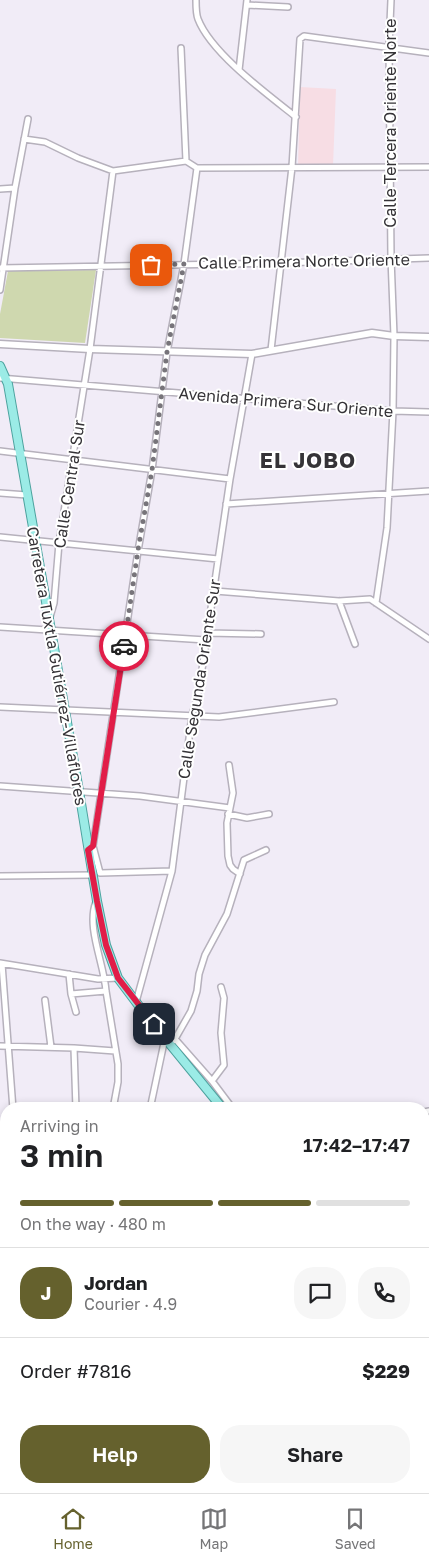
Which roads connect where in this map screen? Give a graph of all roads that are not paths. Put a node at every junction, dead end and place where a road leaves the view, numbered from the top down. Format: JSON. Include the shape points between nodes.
{"nodes":[{"id":1,"x":196,"y":0,"type":"edge"},
{"id":2,"x":391,"y":0,"type":"edge"},
{"id":3,"x":247,"y":3,"type":"edge"},
{"id":4,"x":288,"y":7,"type":"dead end"},
{"id":5,"x":389,"y":46,"type":"junction"},
{"id":6,"x":181,"y":48,"type":"dead end"},
{"id":7,"x":429,"y":53,"type":"edge"},
{"id":8,"x":239,"y":70,"type":"junction"},
{"id":9,"x":296,"y":117,"type":"junction"},
{"id":10,"x":28,"y":119,"type":"dead end"},
{"id":11,"x":24,"y":138,"type":"junction"},
{"id":12,"x":186,"y":161,"type":"junction"},
{"id":13,"x":292,"y":167,"type":"junction"},
{"id":14,"x":390,"y":167,"type":"junction"},
{"id":15,"x":429,"y":167,"type":"edge"},
{"id":16,"x":197,"y":168,"type":"junction"},
{"id":17,"x":113,"y":171,"type":"junction"},
{"id":18,"x":15,"y":188,"type":"junction"},
{"id":19,"x":0,"y":189,"type":"edge"},
{"id":20,"x":391,"y":258,"type":"junction"},
{"id":21,"x":429,"y":258,"type":"edge"},
{"id":22,"x":281,"y":263,"type":"junction"},
{"id":23,"x":184,"y":264,"type":"junction"},
{"id":24,"x":101,"y":266,"type":"junction"},
{"id":25,"x":2,"y":268,"type":"edge"},
{"id":26,"x":0,"y":290,"type":"edge"},
{"id":27,"x":394,"y":336,"type":"junction"},
{"id":28,"x":429,"y":337,"type":"edge"},
{"id":29,"x":0,"y":344,"type":"edge"},
{"id":30,"x":90,"y":349,"type":"junction"},
{"id":31,"x":271,"y":350,"type":"junction"},
{"id":32,"x":167,"y":352,"type":"junction"},
{"id":33,"x":252,"y":354,"type":"junction"},
{"id":34,"x":0,"y":366,"type":"edge"},
{"id":35,"x":3,"y":378,"type":"edge"},
{"id":36,"x":84,"y":385,"type":"junction"},
{"id":37,"x":161,"y":391,"type":"junction"},
{"id":38,"x":244,"y":398,"type":"junction"},
{"id":39,"x":393,"y":411,"type":"junction"},
{"id":40,"x":429,"y":412,"type":"edge"},
{"id":41,"x":0,"y":451,"type":"edge"},
{"id":42,"x":20,"y":453,"type":"junction"},
{"id":43,"x":73,"y":460,"type":"junction"},
{"id":44,"x":152,"y":470,"type":"junction"},
{"id":45,"x":230,"y":479,"type":"junction"},
{"id":46,"x":429,"y":491,"type":"edge"},
{"id":47,"x":0,"y":493,"type":"edge"},
{"id":48,"x":390,"y":494,"type":"junction"},
{"id":49,"x":27,"y":495,"type":"junction"},
{"id":50,"x":226,"y":504,"type":"junction"},
{"id":51,"x":0,"y":538,"type":"edge"},
{"id":52,"x":35,"y":541,"type":"junction"},
{"id":53,"x":59,"y":543,"type":"junction"},
{"id":54,"x":138,"y":550,"type":"junction"},
{"id":55,"x":218,"y":559,"type":"junction"},
{"id":56,"x":43,"y":587,"type":"junction"},
{"id":57,"x":55,"y":589,"type":"junction"},
{"id":58,"x":215,"y":591,"type":"junction"},
{"id":59,"x":339,"y":601,"type":"junction"},
{"id":60,"x":376,"y":603,"type":"junction"},
{"id":61,"x":49,"y":620,"type":"junction"},
{"id":62,"x":0,"y":627,"type":"edge"},
{"id":63,"x":51,"y":631,"type":"junction"},
{"id":64,"x":208,"y":633,"type":"junction"},
{"id":65,"x":126,"y":634,"type":"junction"},
{"id":66,"x":261,"y":634,"type":"dead end"},
{"id":67,"x":429,"y":639,"type":"edge"},
{"id":68,"x":206,"y":640,"type":"junction"},
{"id":69,"x":355,"y":644,"type":"dead end"},
{"id":70,"x":334,"y":702,"type":"dead end"},
{"id":71,"x":0,"y":707,"type":"edge"},
{"id":72,"x":64,"y":711,"type":"junction"},
{"id":73,"x":114,"y":713,"type":"junction"},
{"id":74,"x":192,"y":715,"type":"junction"},
{"id":75,"x":229,"y":765,"type":"dead end"},
{"id":76,"x":0,"y":786,"type":"edge"},
{"id":77,"x":79,"y":791,"type":"junction"},
{"id":78,"x":101,"y":793,"type":"junction"},
{"id":79,"x":180,"y":802,"type":"junction"},
{"id":80,"x":230,"y":808,"type":"junction"},
{"id":81,"x":228,"y":814,"type":"junction"},
{"id":82,"x":269,"y":814,"type":"dead end"},
{"id":83,"x":91,"y":848,"type":"junction"},
{"id":84,"x":266,"y":850,"type":"dead end"},
{"id":85,"x":172,"y":871,"type":"junction"},
{"id":86,"x":96,"y":874,"type":"junction"},
{"id":87,"x":240,"y":874,"type":"junction"},
{"id":88,"x":0,"y":876,"type":"edge"},
{"id":89,"x":97,"y":901,"type":"junction"},
{"id":90,"x":1,"y":963,"type":"edge"},
{"id":91,"x":69,"y":974,"type":"junction"},
{"id":92,"x":118,"y":978,"type":"junction"},
{"id":93,"x":105,"y":979,"type":"junction"},
{"id":94,"x":221,"y":987,"type":"dead end"},
{"id":95,"x":106,"y":991,"type":"junction"},
{"id":96,"x":72,"y":994,"type":"junction"},
{"id":97,"x":45,"y":1000,"type":"dead end"},
{"id":98,"x":136,"y":1003,"type":"junction"},
{"id":99,"x":76,"y":1012,"type":"dead end"},
{"id":100,"x":170,"y":1040,"type":"junction"},
{"id":101,"x":8,"y":1045,"type":"junction"},
{"id":102,"x":0,"y":1046,"type":"edge"},
{"id":103,"x":51,"y":1047,"type":"junction"},
{"id":104,"x":74,"y":1048,"type":"junction"},
{"id":105,"x":115,"y":1051,"type":"junction"},
{"id":106,"x":212,"y":1081,"type":"junction"},
{"id":107,"x":12,"y":1102,"type":"edge"},
{"id":108,"x":76,"y":1102,"type":"edge"},
{"id":109,"x":114,"y":1102,"type":"edge"},
{"id":110,"x":152,"y":1102,"type":"edge"},
{"id":111,"x":218,"y":1102,"type":"edge"},
{"id":112,"x":228,"y":1102,"type":"edge"}],
"edges":[{"from":1,"to":8,"type":"street","via":[[197,18],[208,38]]},
{"from":2,"to":5,"type":"street","name":"Calle Tercera Oriente Norte"},
{"from":3,"to":4,"type":"street"},
{"from":3,"to":8,"type":"street"},
{"from":5,"to":7,"type":"street"},
{"from":5,"to":9,"type":"street","via":[[301,36]]},
{"from":5,"to":14,"type":"street","name":"Calle Tercera Oriente Norte"},
{"from":6,"to":12,"type":"street"},
{"from":8,"to":9,"type":"street"},
{"from":9,"to":13,"type":"street"},
{"from":10,"to":11,"type":"street"},
{"from":11,"to":17,"type":"street","via":[[45,142]]},
{"from":11,"to":18,"type":"street"},
{"from":12,"to":16,"type":"street"},
{"from":12,"to":17,"type":"street"},
{"from":13,"to":14,"type":"street"},
{"from":13,"to":16,"type":"street"},
{"from":13,"to":22,"type":"street"},
{"from":14,"to":15,"type":"street"},
{"from":14,"to":20,"type":"street","name":"Calle Tercera Oriente Norte"},
{"from":16,"to":23,"type":"street"},
{"from":17,"to":24,"type":"street","name":"Calle Central Sur"},
{"from":18,"to":19,"type":"street"},
{"from":18,"to":25,"type":"street"},
{"from":20,"to":21,"type":"street","name":"Calle Primera Norte Oriente"},
{"from":20,"to":22,"type":"street","name":"Calle Primera Norte Oriente"},
{"from":20,"to":27,"type":"street","name":"Calle Tercera Oriente Norte"},
{"from":22,"to":23,"type":"street","name":"Calle Primera Norte Oriente"},
{"from":22,"to":31,"type":"street"},
{"from":23,"to":24,"type":"street","name":"Calle Primera Norte Oriente"},
{"from":23,"to":32,"type":"street"},
{"from":24,"to":25,"type":"street","name":"Calle Primera Norte Oriente"},
{"from":24,"to":30,"type":"street","name":"Calle Central Sur"},
{"from":25,"to":26,"type":"street"},
{"from":27,"to":28,"type":"street"},
{"from":27,"to":31,"type":"street","via":[[372,332]]},
{"from":27,"to":39,"type":"street","name":"Calle Tercera Oriente Norte"},
{"from":29,"to":30,"type":"street"},
{"from":30,"to":32,"type":"street"},
{"from":30,"to":36,"type":"street","name":"Calle Central Sur"},
{"from":31,"to":33,"type":"street"},
{"from":32,"to":33,"type":"street"},
{"from":32,"to":37,"type":"street"},
{"from":33,"to":38,"type":"street","name":"Calle Segunda Oriente Sur"},
{"from":34,"to":35,"type":"main road","name":"Carretera Tuxtla Gutiérrez-Villaflores"},
{"from":35,"to":36,"type":"street","name":"Avenida Primera Sur Oriente"},
{"from":35,"to":42,"type":"main road","name":"Carretera Tuxtla Gutiérrez-Villaflores","via":[[8,384]]},
{"from":36,"to":37,"type":"street","name":"Avenida Primera Sur Oriente"},
{"from":36,"to":43,"type":"street","name":"Calle Central Sur"},
{"from":37,"to":38,"type":"street","name":"Avenida Primera Sur Oriente"},
{"from":37,"to":44,"type":"street"},
{"from":38,"to":39,"type":"street","name":"Avenida Primera Sur Oriente"},
{"from":38,"to":45,"type":"street","name":"Calle Segunda Oriente Sur"},
{"from":39,"to":40,"type":"street","name":"Avenida Primera Sur Oriente"},
{"from":39,"to":48,"type":"street","name":"Calle Tercera Oriente Norte"},
{"from":41,"to":42,"type":"street"},
{"from":42,"to":43,"type":"street"},
{"from":42,"to":49,"type":"main road","name":"Carretera Tuxtla Gutiérrez-Villaflores"},
{"from":43,"to":44,"type":"street"},
{"from":43,"to":53,"type":"street","name":"Calle Central Sur"},
{"from":44,"to":45,"type":"street"},
{"from":44,"to":54,"type":"street"},
{"from":45,"to":50,"type":"street","name":"Calle Segunda Oriente Sur"},
{"from":46,"to":48,"type":"street"},
{"from":47,"to":49,"type":"street"},
{"from":48,"to":50,"type":"street"},
{"from":48,"to":60,"type":"street","name":"Calle Tercera Oriente Norte"},
{"from":49,"to":52,"type":"main road","name":"Carretera Tuxtla Gutiérrez-Villaflores"},
{"from":50,"to":55,"type":"street","name":"Calle Segunda Oriente Sur"},
{"from":51,"to":52,"type":"street"},
{"from":52,"to":53,"type":"street"},
{"from":52,"to":56,"type":"main road","name":"Carretera Tuxtla Gutiérrez-Villaflores"},
{"from":53,"to":54,"type":"street"},
{"from":53,"to":57,"type":"street","name":"Calle Central Sur"},
{"from":54,"to":55,"type":"street"},
{"from":54,"to":65,"type":"street"},
{"from":55,"to":58,"type":"street","name":"Calle Segunda Oriente Sur"},
{"from":56,"to":57,"type":"street"},
{"from":56,"to":61,"type":"main road","name":"Carretera Tuxtla Gutiérrez-Villaflores"},
{"from":57,"to":61,"type":"street","name":"Calle Central Sur"},
{"from":58,"to":59,"type":"street"},
{"from":58,"to":64,"type":"street","name":"Calle Segunda Oriente Sur"},
{"from":59,"to":60,"type":"street","via":[[370,599]]},
{"from":59,"to":69,"type":"street"},
{"from":60,"to":67,"type":"street"},
{"from":61,"to":63,"type":"main road","name":"Carretera Tuxtla Gutiérrez-Villaflores"},
{"from":62,"to":63,"type":"street"},
{"from":63,"to":65,"type":"street"},
{"from":63,"to":72,"type":"main road","name":"Carretera Tuxtla Gutiérrez-Villaflores"},
{"from":64,"to":66,"type":"street"},
{"from":64,"to":68,"type":"street","name":"Calle Segunda Oriente Sur"},
{"from":65,"to":68,"type":"street"},
{"from":65,"to":73,"type":"street"},
{"from":68,"to":74,"type":"street","name":"Calle Segunda Oriente Sur"},
{"from":70,"to":74,"type":"street","via":[[219,717]]},
{"from":71,"to":72,"type":"street"},
{"from":72,"to":73,"type":"street"},
{"from":72,"to":77,"type":"main road","name":"Carretera Tuxtla Gutiérrez-Villaflores"},
{"from":73,"to":74,"type":"street"},
{"from":73,"to":78,"type":"street"},
{"from":74,"to":79,"type":"street","name":"Calle Segunda Oriente Sur"},
{"from":75,"to":80,"type":"street","via":[[233,794]]},
{"from":76,"to":77,"type":"street"},
{"from":77,"to":78,"type":"street"},
{"from":77,"to":83,"type":"main road","name":"Carretera Tuxtla Gutiérrez-Villaflores"},
{"from":78,"to":79,"type":"street"},
{"from":78,"to":83,"type":"street"},
{"from":79,"to":80,"type":"street"},
{"from":79,"to":85,"type":"street","name":"Calle Segunda Oriente Sur"},
{"from":80,"to":81,"type":"street"},
{"from":81,"to":82,"type":"street","via":[[247,818]]},
{"from":81,"to":87,"type":"street","via":[[228,856],[233,870]]},
{"from":83,"to":86,"type":"main road","name":"Carretera Tuxtla Gutiérrez-Villaflores"},
{"from":84,"to":87,"type":"street","via":[[244,860]]},
{"from":85,"to":86,"type":"street"},
{"from":85,"to":98,"type":"street","name":"Calle Segunda Oriente Sur"},
{"from":86,"to":88,"type":"street"},
{"from":86,"to":89,"type":"main road","name":"Carretera Tuxtla Gutiérrez-Villaflores"},
{"from":87,"to":100,"type":"street","via":[[227,914],[205,955],[191,1011]]},
{"from":89,"to":92,"type":"main road","name":"Carretera Tuxtla Gutiérrez-Villaflores","via":[[106,945]]},
{"from":89,"to":93,"type":"street","via":[[93,911],[94,927]]},
{"from":90,"to":91,"type":"street"},
{"from":90,"to":101,"type":"street"},
{"from":91,"to":93,"type":"street"},
{"from":91,"to":96,"type":"street"},
{"from":92,"to":93,"type":"street"},
{"from":92,"to":98,"type":"main road","name":"Carretera Tuxtla Gutiérrez-Villaflores"},
{"from":93,"to":95,"type":"street"},
{"from":94,"to":106,"type":"street","via":[[224,998],[221,1033],[224,1065]]},
{"from":95,"to":96,"type":"street"},
{"from":95,"to":105,"type":"street"},
{"from":96,"to":99,"type":"street"},
{"from":97,"to":103,"type":"street"},
{"from":98,"to":100,"type":"main road","name":"Carretera Tuxtla Gutiérrez-Villaflores"},
{"from":100,"to":106,"type":"street"},
{"from":100,"to":110,"type":"street"},
{"from":100,"to":111,"type":"main road","name":"Carretera Tuxtla Gutiérrez-Villaflores"},
{"from":101,"to":102,"type":"street"},
{"from":101,"to":103,"type":"street"},
{"from":101,"to":107,"type":"street"},
{"from":103,"to":104,"type":"street"},
{"from":104,"to":105,"type":"street"},
{"from":104,"to":108,"type":"street"},
{"from":105,"to":109,"type":"street","via":[[118,1082]]},
{"from":106,"to":112,"type":"street"}]}
